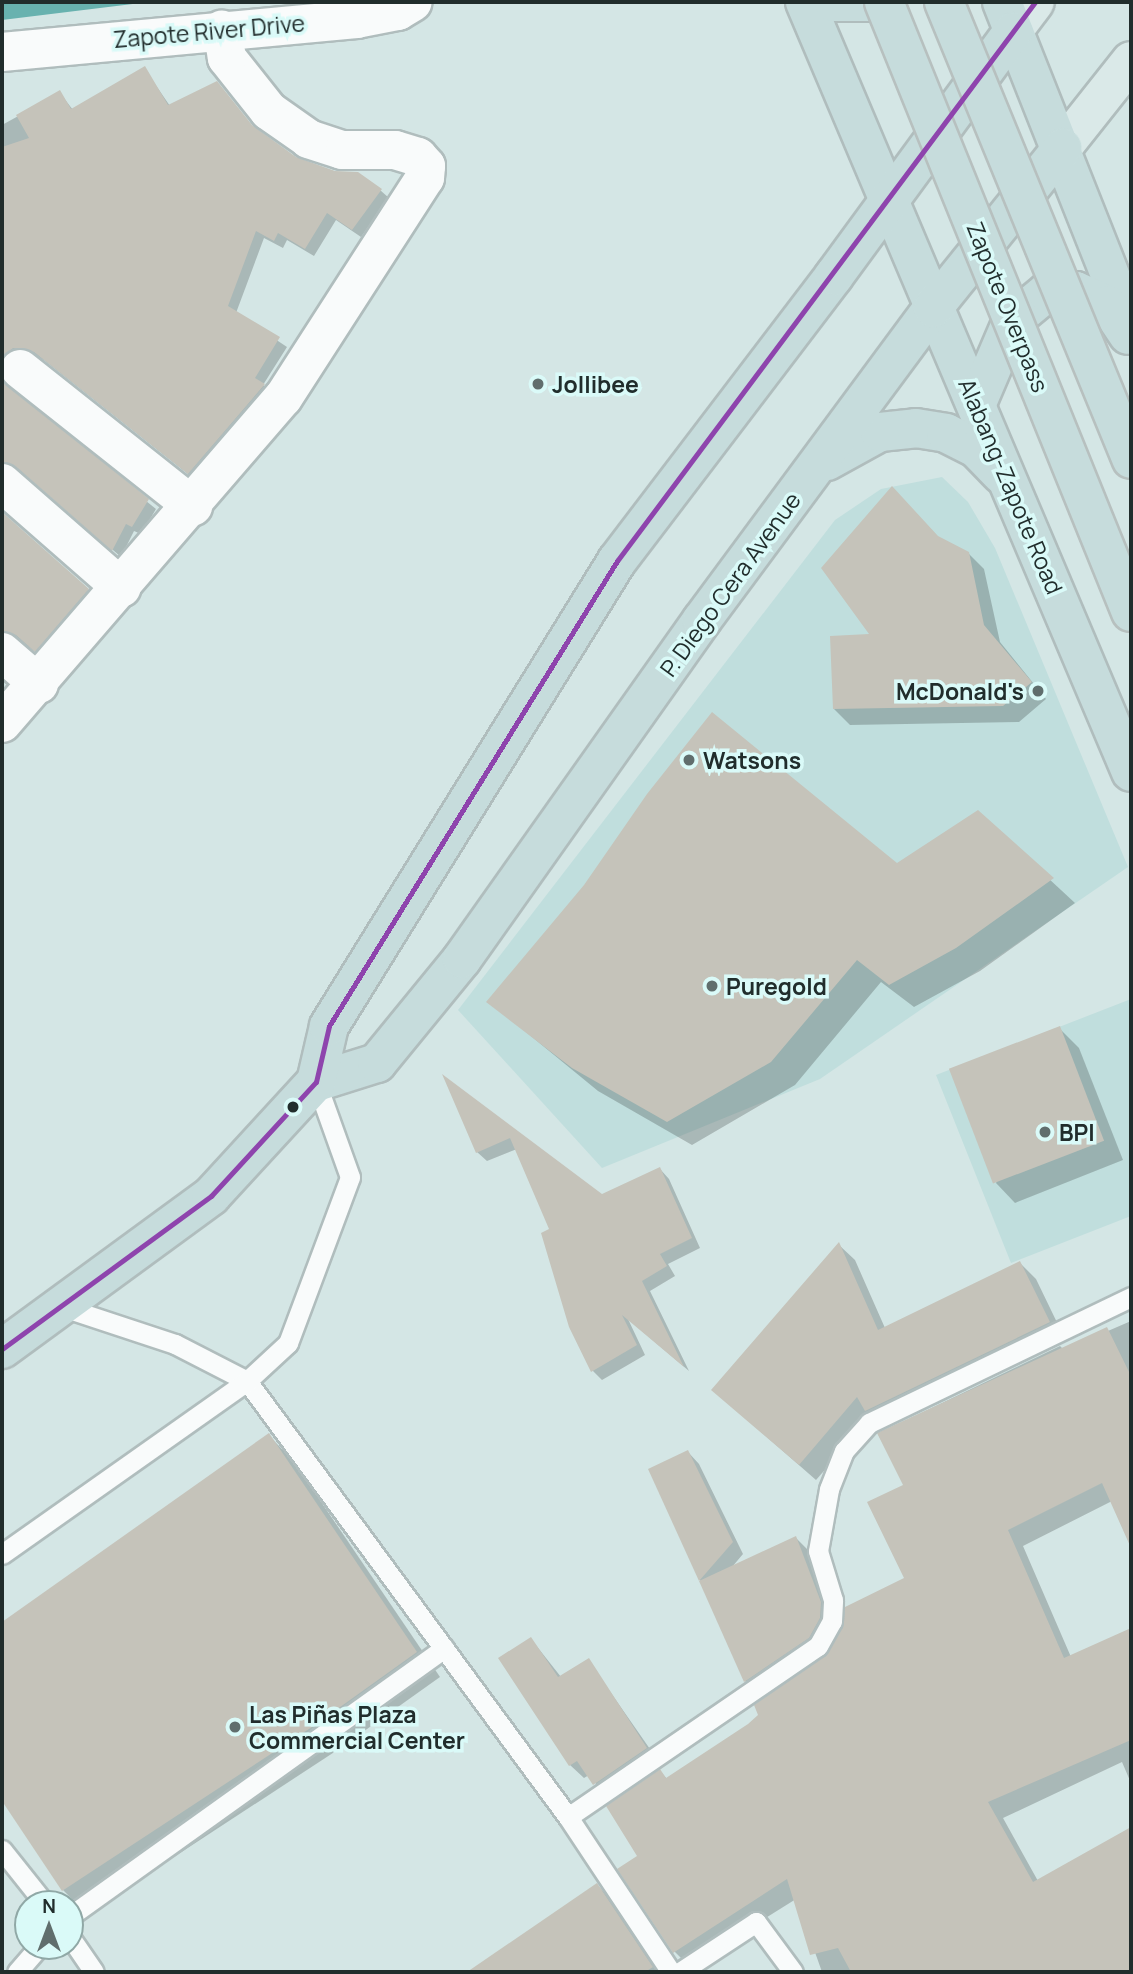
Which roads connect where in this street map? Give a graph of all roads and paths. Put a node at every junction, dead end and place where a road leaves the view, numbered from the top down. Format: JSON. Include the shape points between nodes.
{"nodes":[{"id":1,"x":413,"y":2,"type":"edge"},
{"id":2,"x":805,"y":2,"type":"edge"},
{"id":3,"x":834,"y":2,"type":"edge"},
{"id":4,"x":875,"y":2,"type":"edge"},
{"id":5,"x":884,"y":2,"type":"edge"},
{"id":6,"x":944,"y":2,"type":"edge"},
{"id":7,"x":1017,"y":11,"type":"edge"},
{"id":8,"x":222,"y":29,"type":"junction"},
{"id":9,"x":2,"y":52,"type":"edge"},
{"id":10,"x":1127,"y":74,"type":"edge"},
{"id":11,"x":1062,"y":148,"type":"junction"},
{"id":12,"x":887,"y":201,"type":"junction"},
{"id":13,"x":1124,"y":284,"type":"edge"},
{"id":14,"x":933,"y":309,"type":"junction"},
{"id":15,"x":1131,"y":327,"type":"edge"},
{"id":16,"x":1131,"y":340,"type":"edge"},
{"id":17,"x":20,"y":369,"type":"dead end"},
{"id":18,"x":977,"y":403,"type":"junction"},
{"id":19,"x":1131,"y":459,"type":"edge"},
{"id":20,"x":816,"y":467,"type":"junction"},
{"id":21,"x":2,"y":483,"type":"edge"},
{"id":22,"x":1012,"y":486,"type":"junction"},
{"id":23,"x":192,"y":506,"type":"junction"},
{"id":24,"x":122,"y":588,"type":"junction"},
{"id":25,"x":1131,"y":612,"type":"edge"},
{"id":26,"x":2,"y":652,"type":"edge"},
{"id":27,"x":39,"y":684,"type":"junction"},
{"id":28,"x":2,"y":723,"type":"edge"},
{"id":29,"x":1131,"y":772,"type":"edge"},
{"id":30,"x":316,"y":1082,"type":"junction"},
{"id":31,"x":1131,"y":1297,"type":"edge"},
{"id":32,"x":63,"y":1307,"type":"junction"},
{"id":33,"x":2,"y":1349,"type":"edge"},
{"id":34,"x":247,"y":1381,"type":"junction"},
{"id":35,"x":2,"y":1554,"type":"edge"},
{"id":36,"x":443,"y":1648,"type":"junction"},
{"id":37,"x":568,"y":1817,"type":"junction"},
{"id":38,"x":2,"y":1850,"type":"edge"},
{"id":39,"x":34,"y":1890,"type":"edge"},
{"id":40,"x":84,"y":1906,"type":"edge"},
{"id":41,"x":84,"y":1957,"type":"edge"},
{"id":42,"x":94,"y":1972,"type":"edge"},
{"id":43,"x":671,"y":1972,"type":"edge"},
{"id":44,"x":680,"y":1972,"type":"edge"},
{"id":45,"x":793,"y":1972,"type":"edge"}],
"edges":[{"from":1,"to":8,"type":"street","name":"Zapote River Drive","via":[[398,11],[356,19]]},
{"from":2,"to":12,"type":"highway","name":"Alabang-Zapote Road"},
{"from":3,"to":4,"type":"highway"},
{"from":5,"to":25,"type":"highway","name":"Zapote Overpass","bridge":true},
{"from":6,"to":19,"type":"highway","bridge":true},
{"from":7,"to":11,"type":"highway"},
{"from":7,"to":12,"type":"highway"},
{"from":8,"to":9,"type":"street","name":"Zapote River Drive"},
{"from":8,"to":23,"type":"street","via":[[227,58],[253,95],[309,139],[342,150],[408,153],[423,161],[427,172],[421,190],[283,398]]},
{"from":10,"to":11,"type":"main road","name":"P. Diego Cera Avenue"},
{"from":11,"to":13,"type":"highway"},
{"from":11,"to":14,"type":"highway","name":"P. Diego Cera Avenue"},
{"from":12,"to":14,"type":"highway","name":"Alabang-Zapote Road"},
{"from":12,"to":30,"type":"highway","via":[[617,561],[329,1027]]},
{"from":13,"to":15,"type":"highway"},
{"from":14,"to":18,"type":"highway","name":"Alabang-Zapote Road"},
{"from":14,"to":20,"type":"highway","name":"P. Diego Cera Avenue"},
{"from":16,"to":18,"type":"highway","via":[[1108,305],[1076,291],[1048,292],[1012,321]]},
{"from":17,"to":23,"type":"street"},
{"from":18,"to":22,"type":"highway","name":"Alabang-Zapote Road"},
{"from":20,"to":22,"type":"highway","via":[[880,432],[916,428],[946,433],[977,449]]},
{"from":20,"to":30,"type":"highway","name":"P. Diego Cera Avenue","via":[[462,959],[377,1063]]},
{"from":21,"to":24,"type":"street"},
{"from":22,"to":29,"type":"highway","name":"Alabang-Zapote Road"},
{"from":23,"to":24,"type":"street"},
{"from":24,"to":27,"type":"street"},
{"from":26,"to":27,"type":"street"},
{"from":27,"to":28,"type":"street"},
{"from":30,"to":32,"type":"highway","via":[[211,1196]]},
{"from":30,"to":34,"type":"lane","via":[[350,1177],[288,1343]]},
{"from":31,"to":37,"type":"lane","via":[[869,1423],[844,1451],[829,1489],[818,1551],[832,1600],[832,1621],[818,1646]]},
{"from":32,"to":33,"type":"highway"},
{"from":32,"to":34,"type":"lane","via":[[175,1344]]},
{"from":34,"to":35,"type":"lane"},
{"from":34,"to":36,"type":"lane"},
{"from":36,"to":37,"type":"lane"},
{"from":36,"to":40,"type":"lane"},
{"from":37,"to":43,"type":"lane"},
{"from":38,"to":39,"type":"lane"},
{"from":41,"to":42,"type":"lane"},
{"from":44,"to":45,"type":"lane","via":[[756,1922]]}]}
